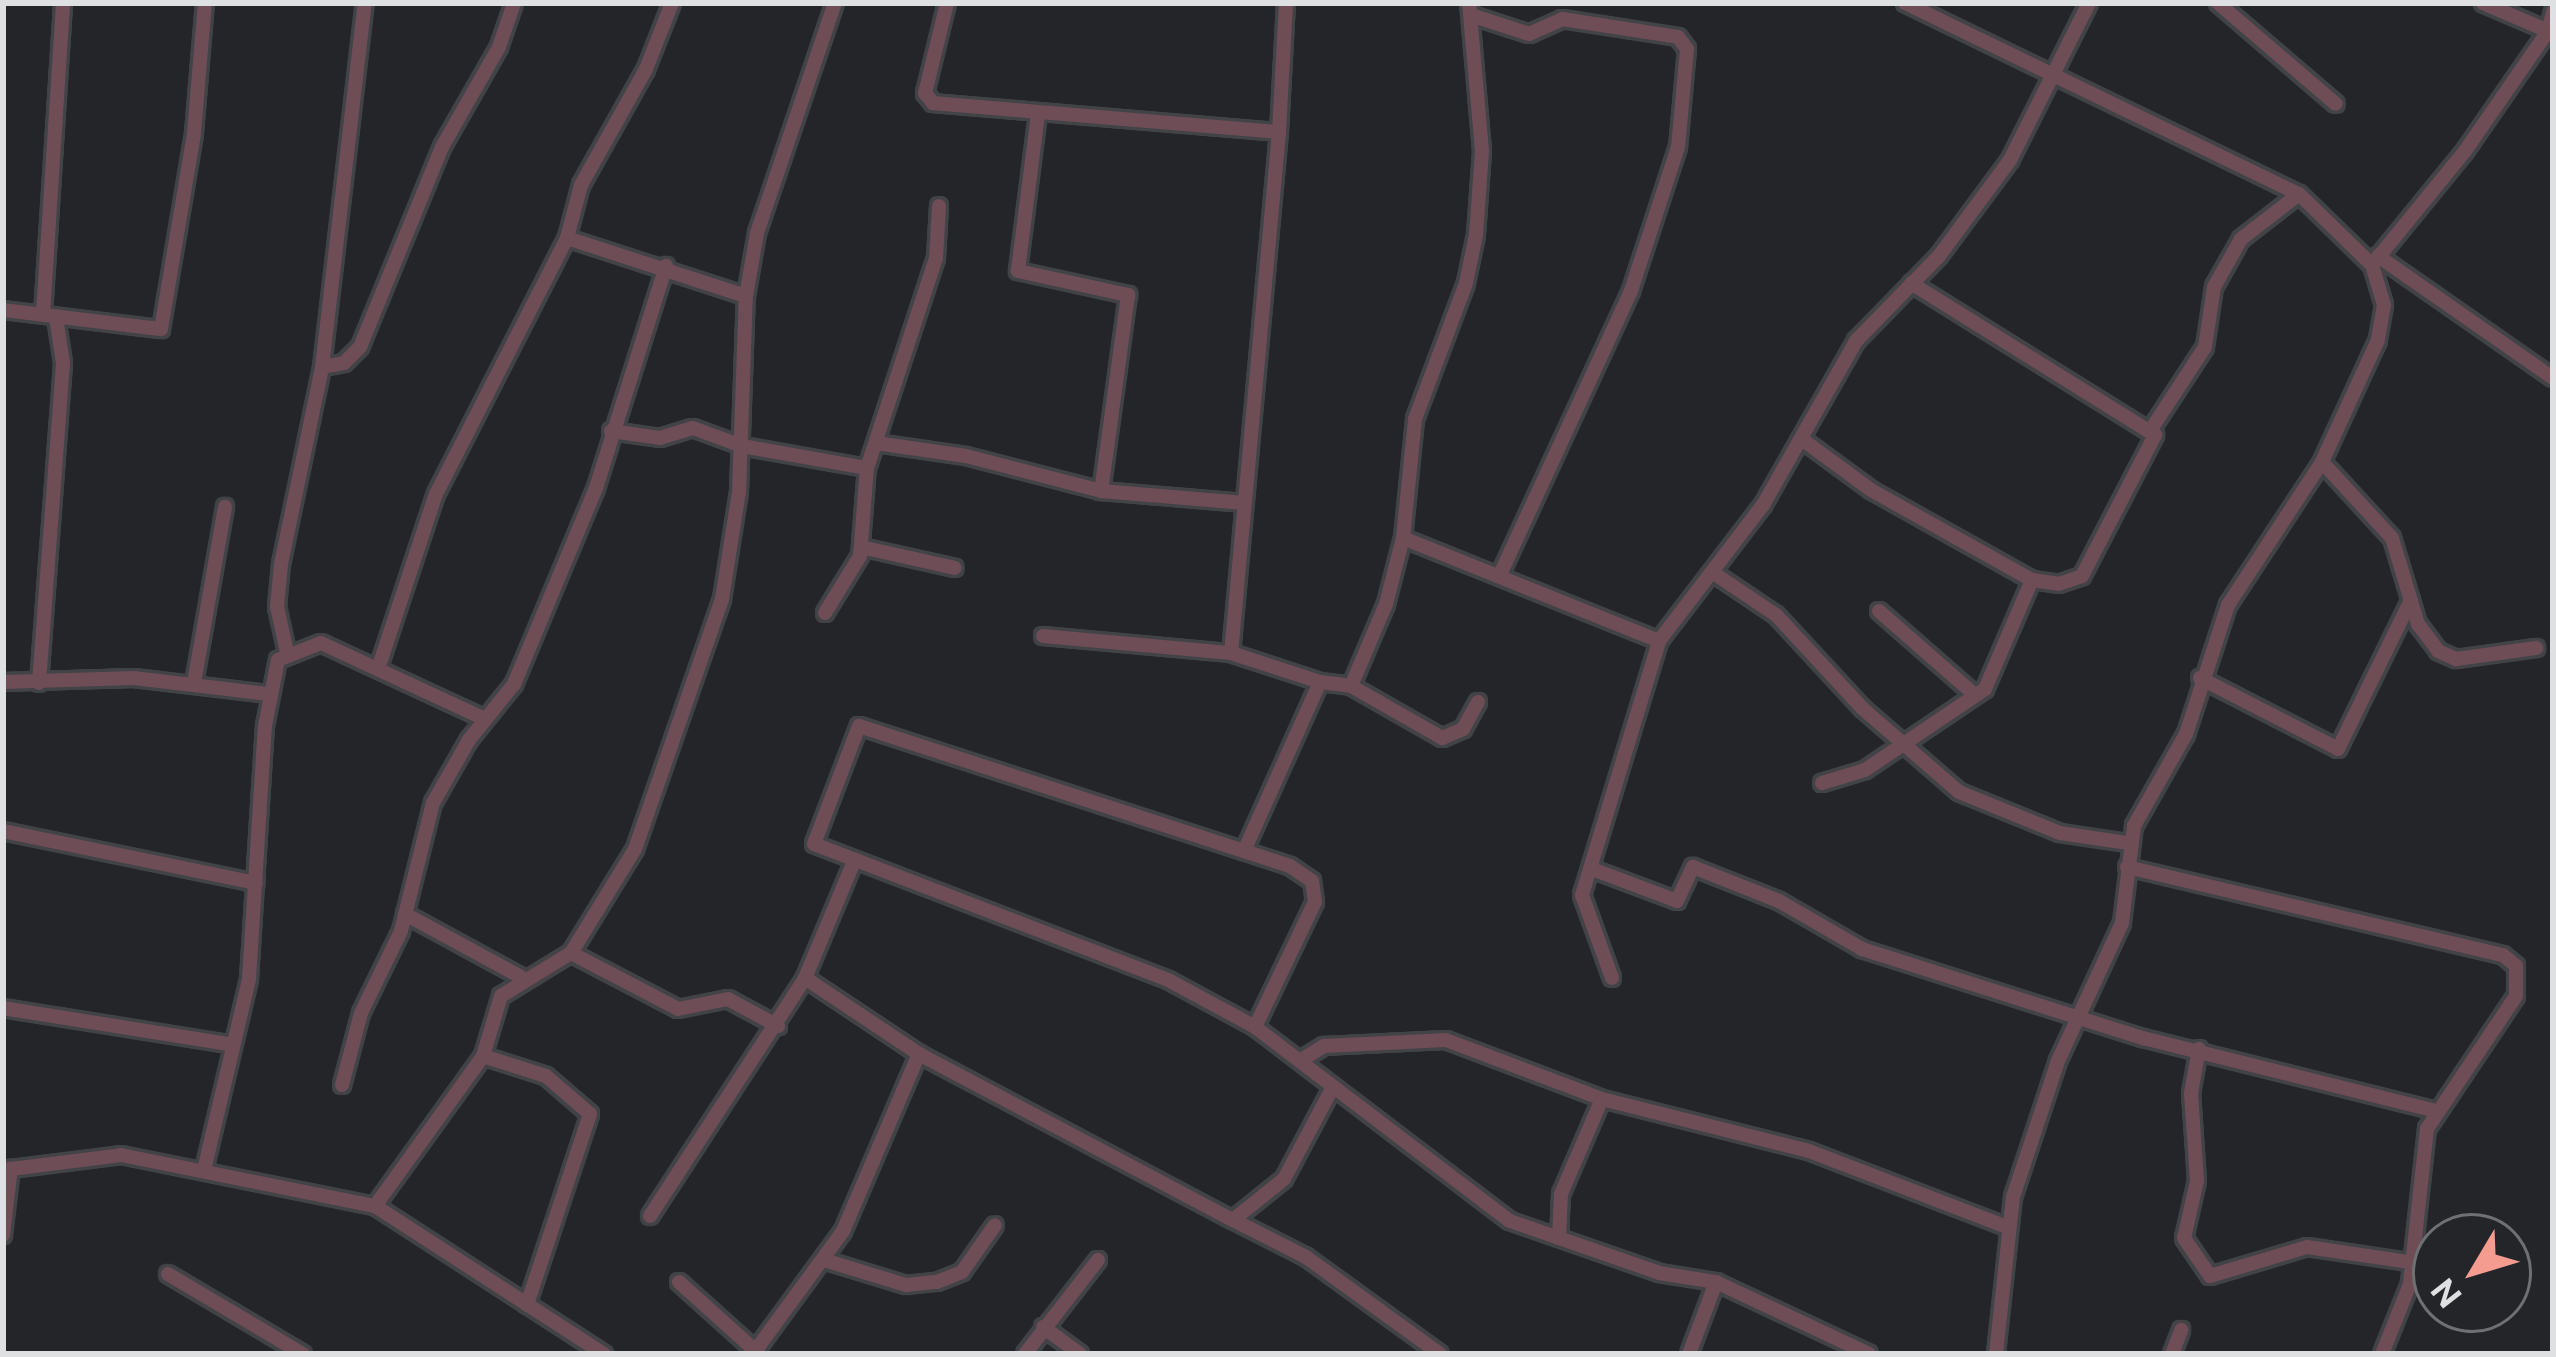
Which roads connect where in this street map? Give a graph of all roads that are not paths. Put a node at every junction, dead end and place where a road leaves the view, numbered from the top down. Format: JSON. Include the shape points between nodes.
{"nodes":[{"id":1,"x":63,"y":3,"type":"edge"},
{"id":2,"x":205,"y":3,"type":"edge"},
{"id":3,"x":365,"y":3,"type":"edge"},
{"id":4,"x":514,"y":3,"type":"edge"},
{"id":5,"x":672,"y":3,"type":"edge"},
{"id":6,"x":835,"y":3,"type":"edge"},
{"id":7,"x":947,"y":3,"type":"edge"},
{"id":8,"x":1286,"y":3,"type":"edge"},
{"id":9,"x":1905,"y":3,"type":"edge"},
{"id":10,"x":2089,"y":3,"type":"edge"},
{"id":11,"x":2218,"y":3,"type":"edge"},
{"id":12,"x":2483,"y":3,"type":"edge"},
{"id":13,"x":1472,"y":10,"type":"edge"},
{"id":14,"x":2553,"y":12,"type":"edge"},
{"id":15,"x":2551,"y":32,"type":"edge"},
{"id":16,"x":2049,"y":71,"type":"junction"},
{"id":17,"x":2336,"y":104,"type":"dead end"},
{"id":18,"x":1038,"y":114,"type":"junction"},
{"id":19,"x":1279,"y":132,"type":"junction"},
{"id":20,"x":2299,"y":194,"type":"junction"},
{"id":21,"x":939,"y":206,"type":"dead end"},
{"id":22,"x":567,"y":238,"type":"junction"},
{"id":23,"x":2375,"y":261,"type":"junction"},
{"id":24,"x":666,"y":266,"type":"junction"},
{"id":25,"x":1911,"y":283,"type":"junction"},
{"id":26,"x":746,"y":296,"type":"junction"},
{"id":27,"x":3,"y":310,"type":"edge"},
{"id":28,"x":50,"y":316,"type":"junction"},
{"id":29,"x":322,"y":367,"type":"junction"},
{"id":30,"x":2553,"y":378,"type":"edge"},
{"id":31,"x":611,"y":431,"type":"junction"},
{"id":32,"x":2150,"y":431,"type":"junction"},
{"id":33,"x":1803,"y":440,"type":"junction"},
{"id":34,"x":875,"y":442,"type":"junction"},
{"id":35,"x":742,"y":446,"type":"junction"},
{"id":36,"x":2322,"y":462,"type":"junction"},
{"id":37,"x":867,"y":468,"type":"junction"},
{"id":38,"x":1101,"y":491,"type":"junction"},
{"id":39,"x":1245,"y":503,"type":"junction"},
{"id":40,"x":225,"y":507,"type":"dead end"},
{"id":41,"x":1403,"y":538,"type":"junction"},
{"id":42,"x":860,"y":547,"type":"junction"},
{"id":43,"x":955,"y":568,"type":"dead end"},
{"id":44,"x":1501,"y":574,"type":"junction"},
{"id":45,"x":1715,"y":574,"type":"junction"},
{"id":46,"x":2032,"y":580,"type":"junction"},
{"id":47,"x":2410,"y":600,"type":"junction"},
{"id":48,"x":1879,"y":611,"type":"dead end"},
{"id":49,"x":825,"y":613,"type":"dead end"},
{"id":50,"x":1043,"y":636,"type":"dead end"},
{"id":51,"x":1659,"y":641,"type":"junction"},
{"id":52,"x":2536,"y":648,"type":"dead end"},
{"id":53,"x":287,"y":652,"type":"junction"},
{"id":54,"x":1231,"y":653,"type":"junction"},
{"id":55,"x":379,"y":666,"type":"junction"},
{"id":56,"x":2200,"y":678,"type":"junction"},
{"id":57,"x":3,"y":682,"type":"edge"},
{"id":58,"x":1320,"y":682,"type":"junction"},
{"id":59,"x":39,"y":683,"type":"junction"},
{"id":60,"x":194,"y":683,"type":"junction"},
{"id":61,"x":1351,"y":686,"type":"junction"},
{"id":62,"x":269,"y":694,"type":"junction"},
{"id":63,"x":1975,"y":695,"type":"junction"},
{"id":64,"x":1478,"y":702,"type":"dead end"},
{"id":65,"x":485,"y":719,"type":"junction"},
{"id":66,"x":1898,"y":743,"type":"junction"},
{"id":67,"x":1822,"y":783,"type":"dead end"},
{"id":68,"x":3,"y":831,"type":"edge"},
{"id":69,"x":2128,"y":843,"type":"junction"},
{"id":70,"x":1244,"y":851,"type":"junction"},
{"id":71,"x":853,"y":864,"type":"junction"},
{"id":72,"x":2127,"y":867,"type":"junction"},
{"id":73,"x":1592,"y":869,"type":"junction"},
{"id":74,"x":256,"y":883,"type":"junction"},
{"id":75,"x":405,"y":914,"type":"junction"},
{"id":76,"x":571,"y":953,"type":"junction"},
{"id":77,"x":521,"y":977,"type":"junction"},
{"id":78,"x":805,"y":978,"type":"junction"},
{"id":79,"x":1612,"y":978,"type":"dead end"},
{"id":80,"x":3,"y":1008,"type":"edge"},
{"id":81,"x":2081,"y":1014,"type":"junction"},
{"id":82,"x":778,"y":1026,"type":"junction"},
{"id":83,"x":1256,"y":1027,"type":"junction"},
{"id":84,"x":233,"y":1046,"type":"junction"},
{"id":85,"x":2199,"y":1049,"type":"junction"},
{"id":86,"x":920,"y":1054,"type":"junction"},
{"id":87,"x":483,"y":1056,"type":"junction"},
{"id":88,"x":1303,"y":1059,"type":"junction"},
{"id":89,"x":342,"y":1085,"type":"dead end"},
{"id":90,"x":1334,"y":1087,"type":"junction"},
{"id":91,"x":1602,"y":1100,"type":"junction"},
{"id":92,"x":2435,"y":1111,"type":"junction"},
{"id":93,"x":7,"y":1169,"type":"edge"},
{"id":94,"x":204,"y":1170,"type":"junction"},
{"id":95,"x":375,"y":1206,"type":"junction"},
{"id":96,"x":2414,"y":1213,"type":"edge"},
{"id":97,"x":650,"y":1216,"type":"dead end"},
{"id":98,"x":1233,"y":1220,"type":"junction"},
{"id":99,"x":994,"y":1225,"type":"dead end"},
{"id":100,"x":2007,"y":1227,"type":"junction"},
{"id":101,"x":3,"y":1235,"type":"edge"},
{"id":102,"x":1559,"y":1238,"type":"junction"},
{"id":103,"x":824,"y":1260,"type":"junction"},
{"id":104,"x":1098,"y":1260,"type":"dead end"},
{"id":105,"x":2412,"y":1263,"type":"edge"},
{"id":106,"x":2412,"y":1271,"type":"edge"},
{"id":107,"x":168,"y":1274,"type":"dead end"},
{"id":108,"x":679,"y":1282,"type":"dead end"},
{"id":109,"x":1717,"y":1282,"type":"junction"},
{"id":110,"x":527,"y":1305,"type":"junction"},
{"id":111,"x":1043,"y":1328,"type":"junction"},
{"id":112,"x":2181,"y":1330,"type":"dead end"},
{"id":113,"x":2003,"y":1351,"type":"edge"},
{"id":114,"x":755,"y":1353,"type":"edge"},
{"id":115,"x":303,"y":1354,"type":"edge"},
{"id":116,"x":604,"y":1354,"type":"edge"},
{"id":117,"x":1025,"y":1354,"type":"edge"},
{"id":118,"x":1080,"y":1354,"type":"edge"},
{"id":119,"x":1440,"y":1354,"type":"edge"},
{"id":120,"x":1689,"y":1354,"type":"edge"},
{"id":121,"x":1869,"y":1354,"type":"edge"},
{"id":122,"x":2172,"y":1354,"type":"edge"},
{"id":123,"x":2382,"y":1354,"type":"edge"}],
"edges":[{"from":1,"to":28,"type":"street"},
{"from":2,"to":28,"type":"street","via":[[194,133],[161,329]]},
{"from":3,"to":29,"type":"street"},
{"from":4,"to":29,"type":"street","via":[[499,47],[442,147],[360,347],[344,363]]},
{"from":5,"to":22,"type":"street","via":[[646,69],[581,185]]},
{"from":6,"to":26,"type":"street","via":[[774,177]]},
{"from":7,"to":18,"type":"street","via":[[927,80],[933,103]]},
{"from":8,"to":19,"type":"street"},
{"from":9,"to":16,"type":"street"},
{"from":10,"to":16,"type":"street"},
{"from":11,"to":17,"type":"street"},
{"from":12,"to":15,"type":"street"},
{"from":13,"to":41,"type":"street","via":[[1482,152],[1476,235],[1415,419]]},
{"from":13,"to":44,"type":"street","via":[[1529,34],[1562,19],[1678,37],[1687,49],[1678,147],[1631,291]]},
{"from":14,"to":15,"type":"street"},
{"from":15,"to":23,"type":"street"},
{"from":16,"to":20,"type":"street","via":[[2128,118]]},
{"from":16,"to":25,"type":"street","via":[[2009,160],[1965,225]]},
{"from":18,"to":19,"type":"street"},
{"from":18,"to":38,"type":"street","via":[[1018,271],[1127,295]]},
{"from":19,"to":39,"type":"street"},
{"from":20,"to":23,"type":"street"},
{"from":20,"to":32,"type":"street","via":[[2241,239],[2214,287],[2205,347]]},
{"from":21,"to":34,"type":"street","via":[[936,258]]},
{"from":22,"to":24,"type":"street"},
{"from":22,"to":55,"type":"street","via":[[436,494]]},
{"from":23,"to":30,"type":"street"},
{"from":23,"to":36,"type":"street","via":[[2382,324]]},
{"from":24,"to":26,"type":"street"},
{"from":24,"to":31,"type":"street"},
{"from":25,"to":32,"type":"street"},
{"from":25,"to":33,"type":"street","via":[[1856,341]]},
{"from":26,"to":35,"type":"street"},
{"from":27,"to":28,"type":"street"},
{"from":28,"to":59,"type":"street","via":[[63,364]]},
{"from":29,"to":53,"type":"street","via":[[281,564],[277,607]]},
{"from":31,"to":35,"type":"street","via":[[660,438],[693,428]]},
{"from":31,"to":65,"type":"street","via":[[523,664]]},
{"from":32,"to":46,"type":"street","via":[[2155,449],[2081,576],[2059,584]]},
{"from":33,"to":45,"type":"street"},
{"from":33,"to":46,"type":"street","via":[[1870,490]]},
{"from":34,"to":37,"type":"street"},
{"from":34,"to":38,"type":"street"},
{"from":35,"to":37,"type":"street"},
{"from":35,"to":76,"type":"street","via":[[722,599],[635,849]]},
{"from":36,"to":47,"type":"street","via":[[2392,538]]},
{"from":36,"to":56,"type":"street","via":[[2228,605]]},
{"from":37,"to":42,"type":"street"},
{"from":38,"to":39,"type":"street"},
{"from":39,"to":54,"type":"street"},
{"from":40,"to":60,"type":"street"},
{"from":41,"to":44,"type":"street"},
{"from":41,"to":61,"type":"street","via":[[1387,604]]},
{"from":42,"to":43,"type":"street"},
{"from":42,"to":49,"type":"street"},
{"from":44,"to":51,"type":"street"},
{"from":45,"to":51,"type":"street"},
{"from":45,"to":66,"type":"street","via":[[1777,615]]},
{"from":46,"to":63,"type":"street","via":[[1991,682]]},
{"from":47,"to":52,"type":"street","via":[[2428,642],[2447,656]]},
{"from":47,"to":56,"type":"street","via":[[2338,749]]},
{"from":48,"to":63,"type":"street"},
{"from":50,"to":54,"type":"street"},
{"from":51,"to":73,"type":"street"},
{"from":53,"to":55,"type":"street","via":[[320,643]]},
{"from":53,"to":62,"type":"street"},
{"from":54,"to":58,"type":"street"},
{"from":55,"to":65,"type":"street"},
{"from":56,"to":69,"type":"street","via":[[2186,734]]},
{"from":57,"to":59,"type":"street"},
{"from":58,"to":61,"type":"street"},
{"from":58,"to":70,"type":"street"},
{"from":59,"to":60,"type":"street"},
{"from":60,"to":62,"type":"street"},
{"from":61,"to":64,"type":"street","via":[[1442,738],[1463,729]]},
{"from":62,"to":74,"type":"street"},
{"from":63,"to":66,"type":"street"},
{"from":65,"to":75,"type":"street","via":[[433,803]]},
{"from":66,"to":67,"type":"street","via":[[1865,770]]},
{"from":66,"to":69,"type":"street","via":[[1995,810],[2079,838]]},
{"from":68,"to":74,"type":"street"},
{"from":69,"to":72,"type":"street"},
{"from":70,"to":71,"type":"street","via":[[864,725],[814,836],[814,844]]},
{"from":70,"to":83,"type":"street","via":[[1290,866],[1316,892]]},
{"from":71,"to":78,"type":"street"},
{"from":71,"to":83,"type":"street","via":[[1171,981]]},
{"from":72,"to":81,"type":"street","via":[[2122,923]]},
{"from":72,"to":92,"type":"street","via":[[2507,959],[2520,978],[2516,996]]},
{"from":73,"to":79,"type":"street","via":[[1582,895]]},
{"from":73,"to":81,"type":"street","via":[[1677,901],[1693,867],[1862,950]]},
{"from":74,"to":84,"type":"street","via":[[249,979]]},
{"from":75,"to":77,"type":"street"},
{"from":75,"to":89,"type":"street","via":[[353,1034]]},
{"from":76,"to":77,"type":"street"},
{"from":76,"to":82,"type":"street","via":[[678,1009],[728,999]]},
{"from":77,"to":87,"type":"street","via":[[501,996]]},
{"from":78,"to":82,"type":"street"},
{"from":78,"to":86,"type":"street"},
{"from":80,"to":84,"type":"street"},
{"from":81,"to":85,"type":"street"},
{"from":81,"to":100,"type":"street","via":[[2033,1124]]},
{"from":82,"to":97,"type":"street"},
{"from":83,"to":88,"type":"street"},
{"from":84,"to":94,"type":"street"},
{"from":85,"to":92,"type":"street"},
{"from":85,"to":105,"type":"street","via":[[2192,1093],[2198,1172],[2184,1238],[2210,1276],[2307,1247]]},
{"from":86,"to":98,"type":"street"},
{"from":86,"to":103,"type":"street"},
{"from":87,"to":95,"type":"street"},
{"from":87,"to":110,"type":"street","via":[[546,1076],[590,1114]]},
{"from":88,"to":90,"type":"street"},
{"from":88,"to":91,"type":"street","via":[[1324,1046],[1432,1038]]},
{"from":90,"to":98,"type":"street","via":[[1284,1179]]},
{"from":90,"to":102,"type":"street","via":[[1462,1190]]},
{"from":91,"to":100,"type":"street","via":[[1809,1151]]},
{"from":91,"to":102,"type":"street","via":[[1561,1194]]},
{"from":92,"to":96,"type":"street"},
{"from":93,"to":94,"type":"street","via":[[121,1154]]},
{"from":93,"to":101,"type":"street"},
{"from":94,"to":95,"type":"street"},
{"from":95,"to":110,"type":"street"},
{"from":98,"to":119,"type":"street","via":[[1306,1257]]},
{"from":99,"to":103,"type":"street","via":[[962,1272],[937,1282],[906,1285]]},
{"from":100,"to":113,"type":"street"},
{"from":102,"to":109,"type":"street","via":[[1659,1273]]},
{"from":103,"to":114,"type":"street"},
{"from":104,"to":111,"type":"street"},
{"from":106,"to":123,"type":"street"},
{"from":107,"to":115,"type":"street"},
{"from":108,"to":114,"type":"street"},
{"from":109,"to":120,"type":"street"},
{"from":109,"to":121,"type":"street"},
{"from":110,"to":116,"type":"street"},
{"from":111,"to":117,"type":"street"},
{"from":111,"to":118,"type":"street"},
{"from":112,"to":122,"type":"street"}]}
